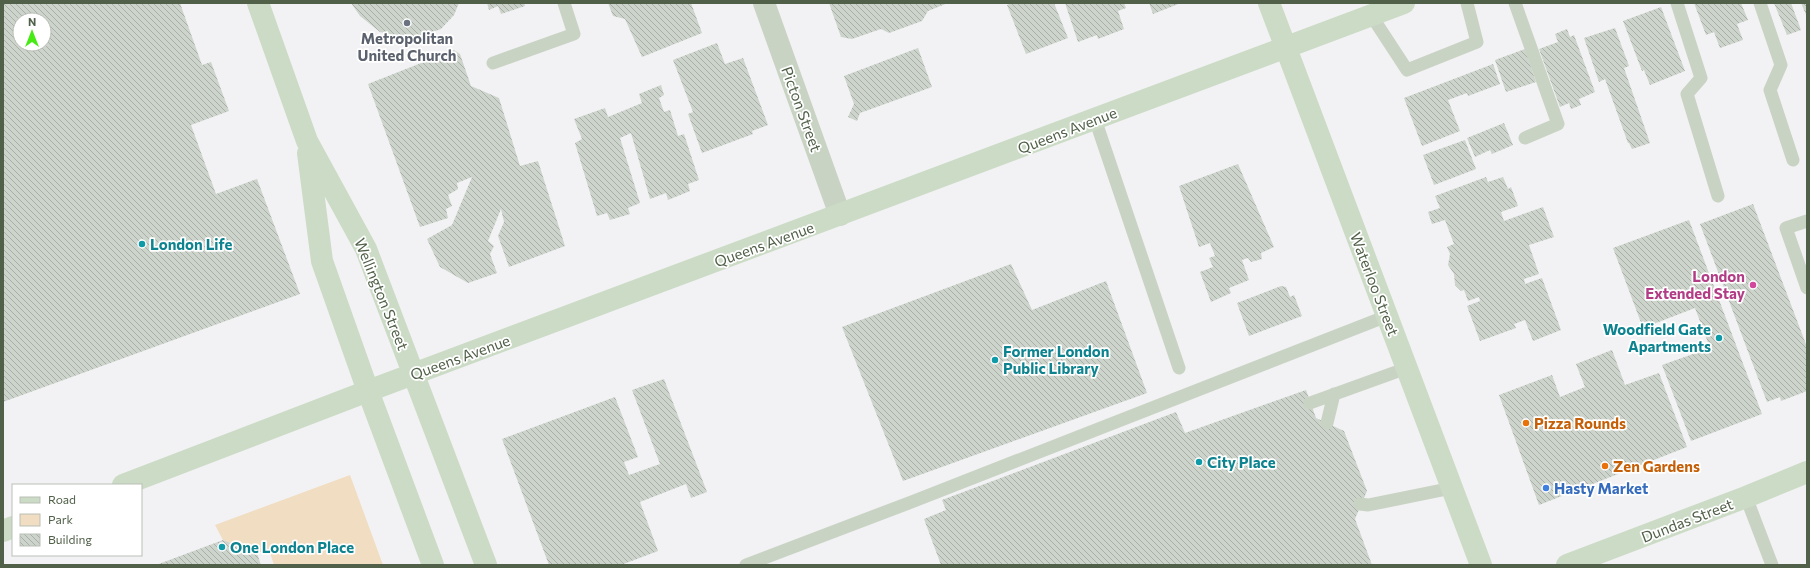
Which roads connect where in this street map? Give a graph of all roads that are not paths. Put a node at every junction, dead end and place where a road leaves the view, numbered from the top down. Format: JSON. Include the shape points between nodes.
{"nodes":[{"id":1,"x":258,"y":3,"type":"edge"},
{"id":2,"x":564,"y":3,"type":"edge"},
{"id":3,"x":764,"y":3,"type":"edge"},
{"id":4,"x":1268,"y":3,"type":"edge"},
{"id":5,"x":1404,"y":3,"type":"edge"},
{"id":6,"x":1467,"y":3,"type":"edge"},
{"id":7,"x":1515,"y":3,"type":"edge"},
{"id":8,"x":1677,"y":3,"type":"edge"},
{"id":9,"x":1760,"y":3,"type":"edge"},
{"id":10,"x":1371,"y":15,"type":"junction"},
{"id":11,"x":1285,"y":47,"type":"junction"},
{"id":12,"x":493,"y":64,"type":"dead end"},
{"id":13,"x":1095,"y":119,"type":"junction"},
{"id":14,"x":1524,"y":138,"type":"dead end"},
{"id":15,"x":307,"y":141,"type":"junction"},
{"id":16,"x":1793,"y":160,"type":"dead end"},
{"id":17,"x":1718,"y":196,"type":"dead end"},
{"id":18,"x":840,"y":215,"type":"junction"},
{"id":19,"x":1807,"y":221,"type":"edge"},
{"id":20,"x":1807,"y":288,"type":"edge"},
{"id":21,"x":1387,"y":316,"type":"junction"},
{"id":22,"x":1179,"y":368,"type":"dead end"},
{"id":23,"x":1407,"y":368,"type":"junction"},
{"id":24,"x":414,"y":374,"type":"junction"},
{"id":25,"x":368,"y":391,"type":"junction"},
{"id":26,"x":1334,"y":394,"type":"junction"},
{"id":27,"x":1310,"y":403,"type":"dead end"},
{"id":28,"x":1327,"y":423,"type":"dead end"},
{"id":29,"x":1807,"y":472,"type":"edge"},
{"id":30,"x":126,"y":484,"type":"edge"},
{"id":31,"x":1452,"y":488,"type":"junction"},
{"id":32,"x":1746,"y":498,"type":"junction"},
{"id":33,"x":1360,"y":504,"type":"dead end"},
{"id":34,"x":433,"y":565,"type":"edge"},
{"id":35,"x":486,"y":565,"type":"edge"},
{"id":36,"x":746,"y":565,"type":"edge"},
{"id":37,"x":1481,"y":565,"type":"edge"},
{"id":38,"x":1567,"y":565,"type":"edge"},
{"id":39,"x":1772,"y":565,"type":"edge"}],
"edges":[{"from":1,"to":15,"type":"main road","name":"Wellington Street"},
{"from":2,"to":12,"type":"lane","via":[[574,34]]},
{"from":3,"to":18,"type":"street","name":"Picton Street"},
{"from":4,"to":11,"type":"main road","name":"Waterloo Street"},
{"from":5,"to":10,"type":"main road","name":"Queens Avenue"},
{"from":6,"to":10,"type":"lane","via":[[1478,42],[1407,70]]},
{"from":7,"to":14,"type":"lane","via":[[1558,124]]},
{"from":8,"to":17,"type":"lane","via":[[1701,78],[1687,94]]},
{"from":9,"to":16,"type":"lane","via":[[1781,65],[1770,90]]},
{"from":10,"to":11,"type":"main road","name":"Queens Avenue"},
{"from":11,"to":13,"type":"main road","name":"Queens Avenue"},
{"from":11,"to":21,"type":"main road","name":"Waterloo Street"},
{"from":13,"to":18,"type":"main road","name":"Queens Avenue"},
{"from":13,"to":22,"type":"lane"},
{"from":15,"to":24,"type":"main road","name":"Wellington Street","via":[[366,249]]},
{"from":15,"to":25,"type":"main road","name":"Wellington Street","via":[[322,260]]},
{"from":18,"to":24,"type":"main road","name":"Queens Avenue"},
{"from":19,"to":20,"type":"lane","via":[[1786,228]]},
{"from":21,"to":23,"type":"main road","name":"Waterloo Street"},
{"from":21,"to":36,"type":"lane"},
{"from":23,"to":26,"type":"lane"},
{"from":23,"to":31,"type":"main road","name":"Waterloo Street"},
{"from":24,"to":25,"type":"main road","name":"Queens Avenue"},
{"from":24,"to":35,"type":"main road","name":"Wellington Street"},
{"from":25,"to":30,"type":"main road","name":"Queens Avenue"},
{"from":25,"to":34,"type":"main road","name":"Wellington Street"},
{"from":26,"to":27,"type":"lane"},
{"from":26,"to":28,"type":"lane"},
{"from":29,"to":32,"type":"main road","name":"Dundas Street"},
{"from":31,"to":33,"type":"lane","via":[[1368,505]]},
{"from":31,"to":37,"type":"main road","name":"Waterloo Street"},
{"from":32,"to":38,"type":"main road","name":"Dundas Street"},
{"from":32,"to":39,"type":"lane"}]}
